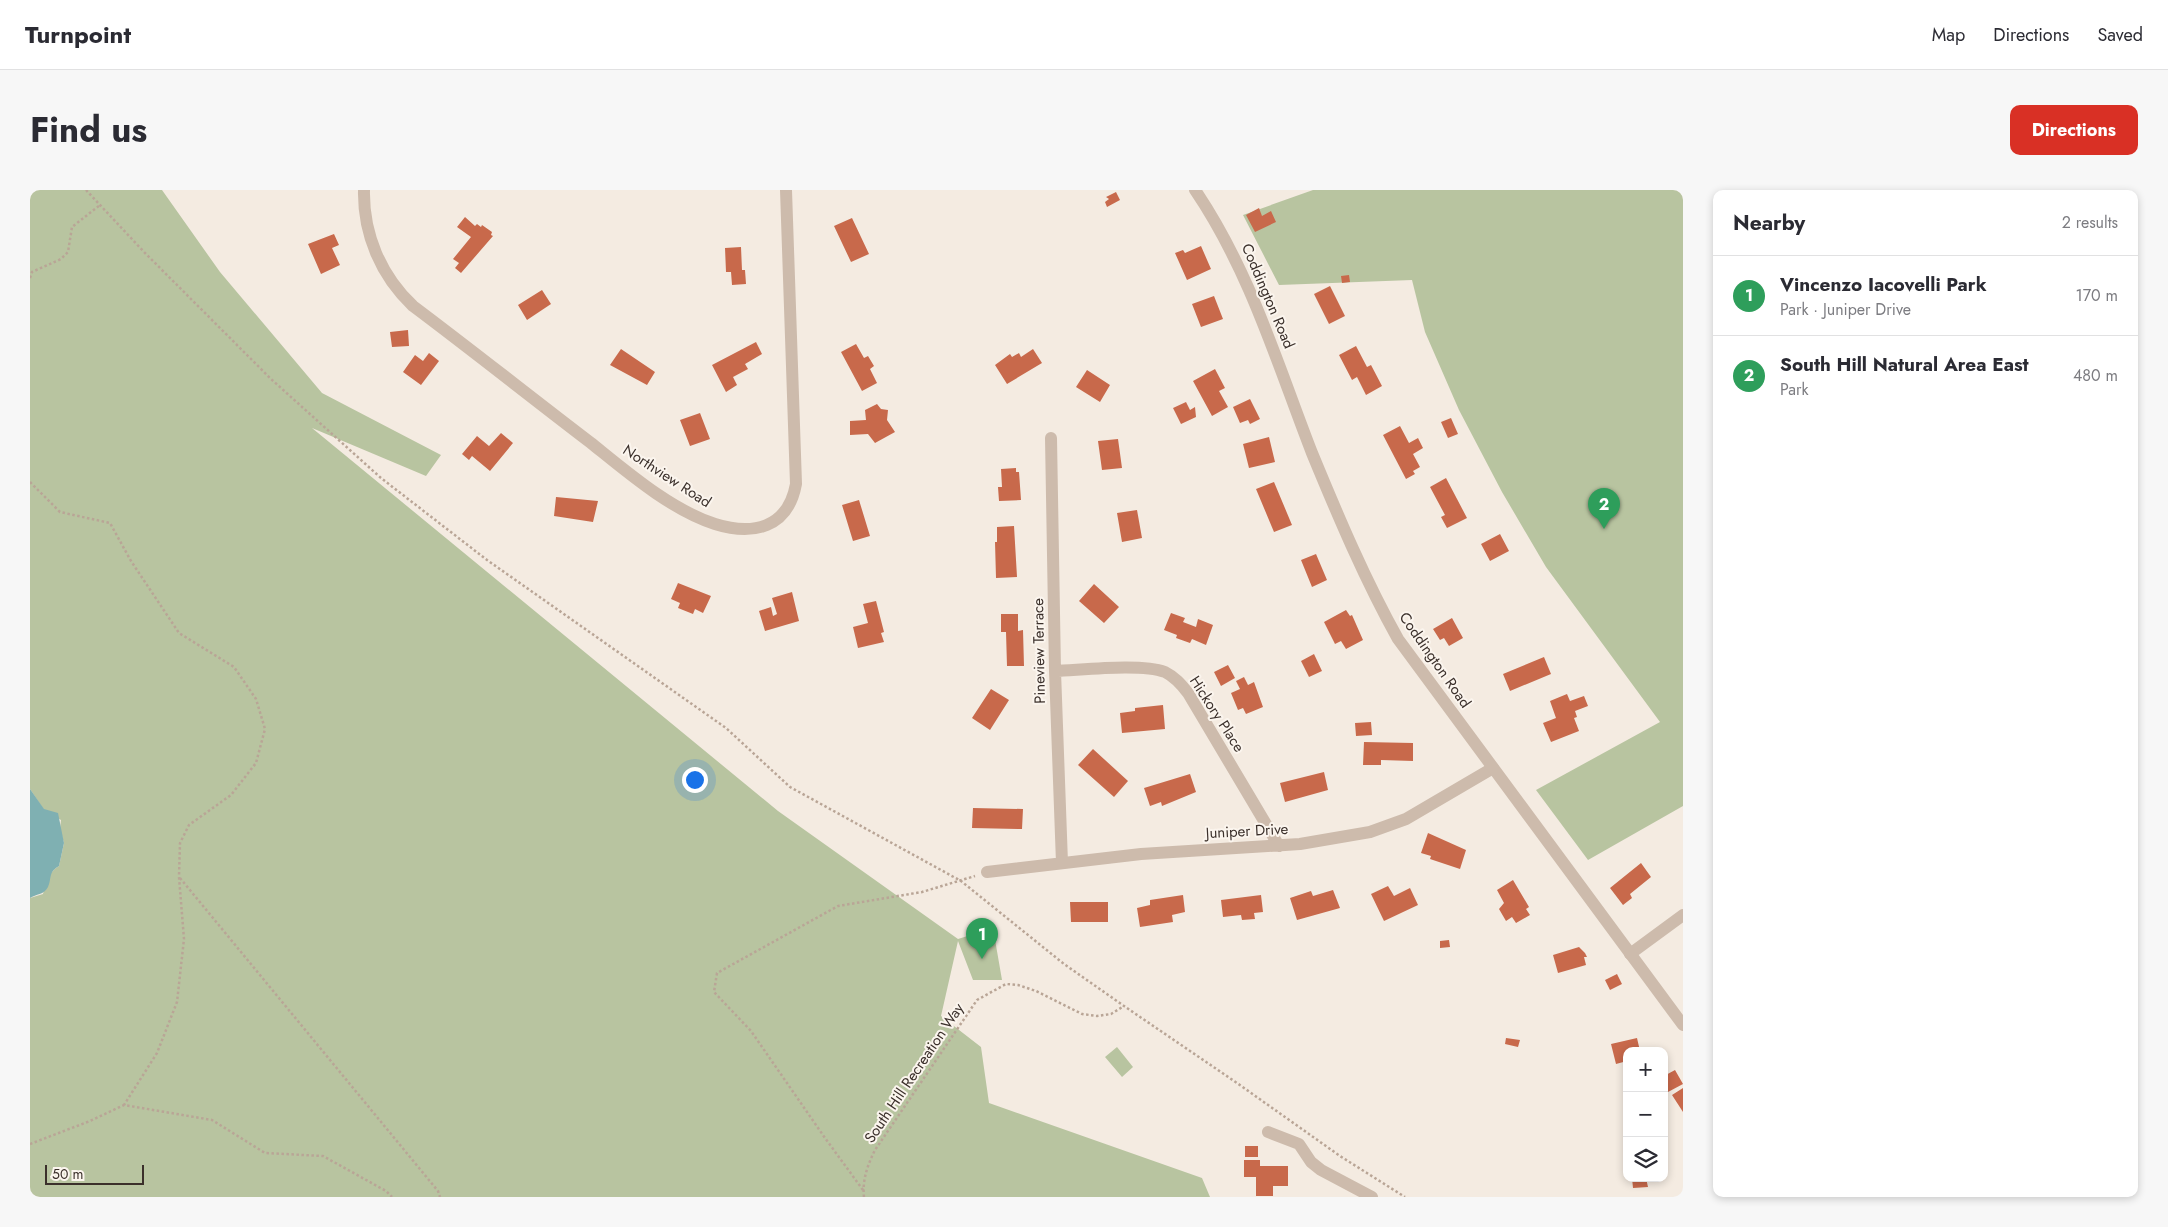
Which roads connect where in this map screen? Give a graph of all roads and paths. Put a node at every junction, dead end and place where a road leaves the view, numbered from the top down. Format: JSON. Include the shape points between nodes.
{"nodes":[{"id":1,"x":86,"y":190,"type":"edge"},
{"id":2,"x":364,"y":190,"type":"edge"},
{"id":3,"x":786,"y":190,"type":"edge"},
{"id":4,"x":1196,"y":190,"type":"edge"},
{"id":5,"x":100,"y":205,"type":"junction"},
{"id":6,"x":31,"y":270,"type":"edge"},
{"id":7,"x":30,"y":278,"type":"edge"},
{"id":8,"x":1051,"y":438,"type":"dead end"},
{"id":9,"x":30,"y":482,"type":"edge"},
{"id":10,"x":1055,"y":671,"type":"junction"},
{"id":11,"x":1493,"y":768,"type":"junction"},
{"id":12,"x":1279,"y":846,"type":"junction"},
{"id":13,"x":1062,"y":863,"type":"junction"},
{"id":14,"x":987,"y":872,"type":"joint"},
{"id":15,"x":179,"y":877,"type":"junction"},
{"id":16,"x":961,"y":881,"type":"junction"},
{"id":17,"x":1683,"y":915,"type":"edge"},
{"id":18,"x":1630,"y":954,"type":"junction"},
{"id":19,"x":1124,"y":1006,"type":"junction"},
{"id":20,"x":1683,"y":1025,"type":"edge"},
{"id":21,"x":124,"y":1105,"type":"junction"},
{"id":22,"x":1268,"y":1132,"type":"dead end"},
{"id":23,"x":30,"y":1144,"type":"edge"},
{"id":24,"x":863,"y":1190,"type":"junction"},
{"id":25,"x":392,"y":1197,"type":"edge"},
{"id":26,"x":440,"y":1197,"type":"edge"},
{"id":27,"x":864,"y":1197,"type":"edge"},
{"id":28,"x":1372,"y":1197,"type":"edge"},
{"id":29,"x":1405,"y":1197,"type":"edge"}],
"edges":[{"from":1,"to":5,"type":"path"},
{"from":2,"to":3,"type":"street","name":"Northview Road","via":[[365,215],[373,246],[385,272],[413,306],[632,475],[689,514],[714,524],[747,530],[768,525],[784,513],[796,484]]},
{"from":4,"to":11,"type":"street","name":"Coddington Road","via":[[1238,264],[1312,453],[1374,594],[1398,640]]},
{"from":5,"to":6,"type":"path","via":[[72,227],[68,252],[61,259]]},
{"from":5,"to":16,"type":"path","via":[[271,380],[381,478],[487,560],[726,728],[790,787]]},
{"from":6,"to":7,"type":"path"},
{"from":8,"to":10,"type":"street","name":"Pineview Terrace"},
{"from":9,"to":15,"type":"path","via":[[60,512],[110,523],[179,633],[234,667],[256,699],[265,729],[256,762],[231,796],[189,825],[180,843]]},
{"from":10,"to":12,"type":"street","name":"Hickory Place","via":[[1144,669],[1173,677],[1188,693]]},
{"from":10,"to":13,"type":"street","name":"Pineview Terrace"},
{"from":11,"to":12,"type":"street","name":"Juniper Drive","via":[[1392,825],[1341,838]]},
{"from":11,"to":18,"type":"street","name":"Coddington Road"},
{"from":12,"to":13,"type":"street","name":"Juniper Drive","via":[[1141,854]]},
{"from":13,"to":14,"type":"street","name":"Juniper Drive"},
{"from":14,"to":16,"type":"path"},
{"from":15,"to":21,"type":"path","via":[[184,939],[177,1002],[157,1054]]},
{"from":15,"to":26,"type":"path","via":[[401,1144]]},
{"from":16,"to":19,"type":"path","via":[[1064,964]]},
{"from":16,"to":24,"type":"path","via":[[922,892],[838,906],[717,973],[714,992],[751,1031]]},
{"from":17,"to":18,"type":"street"},
{"from":18,"to":20,"type":"street","name":"Coddington Road"},
{"from":19,"to":24,"type":"path","name":"South Hill Recreation Way","via":[[1111,1014],[1082,1014],[1036,991],[1006,984],[977,1000],[875,1150],[868,1164]]},
{"from":19,"to":29,"type":"path","via":[[1340,1156]]},
{"from":21,"to":23,"type":"path"},
{"from":21,"to":25,"type":"path","via":[[212,1120],[265,1153],[323,1156]]},
{"from":22,"to":28,"type":"street","via":[[1299,1144],[1321,1170]]},
{"from":24,"to":27,"type":"path","name":"South Hill Recreation Way"}]}
